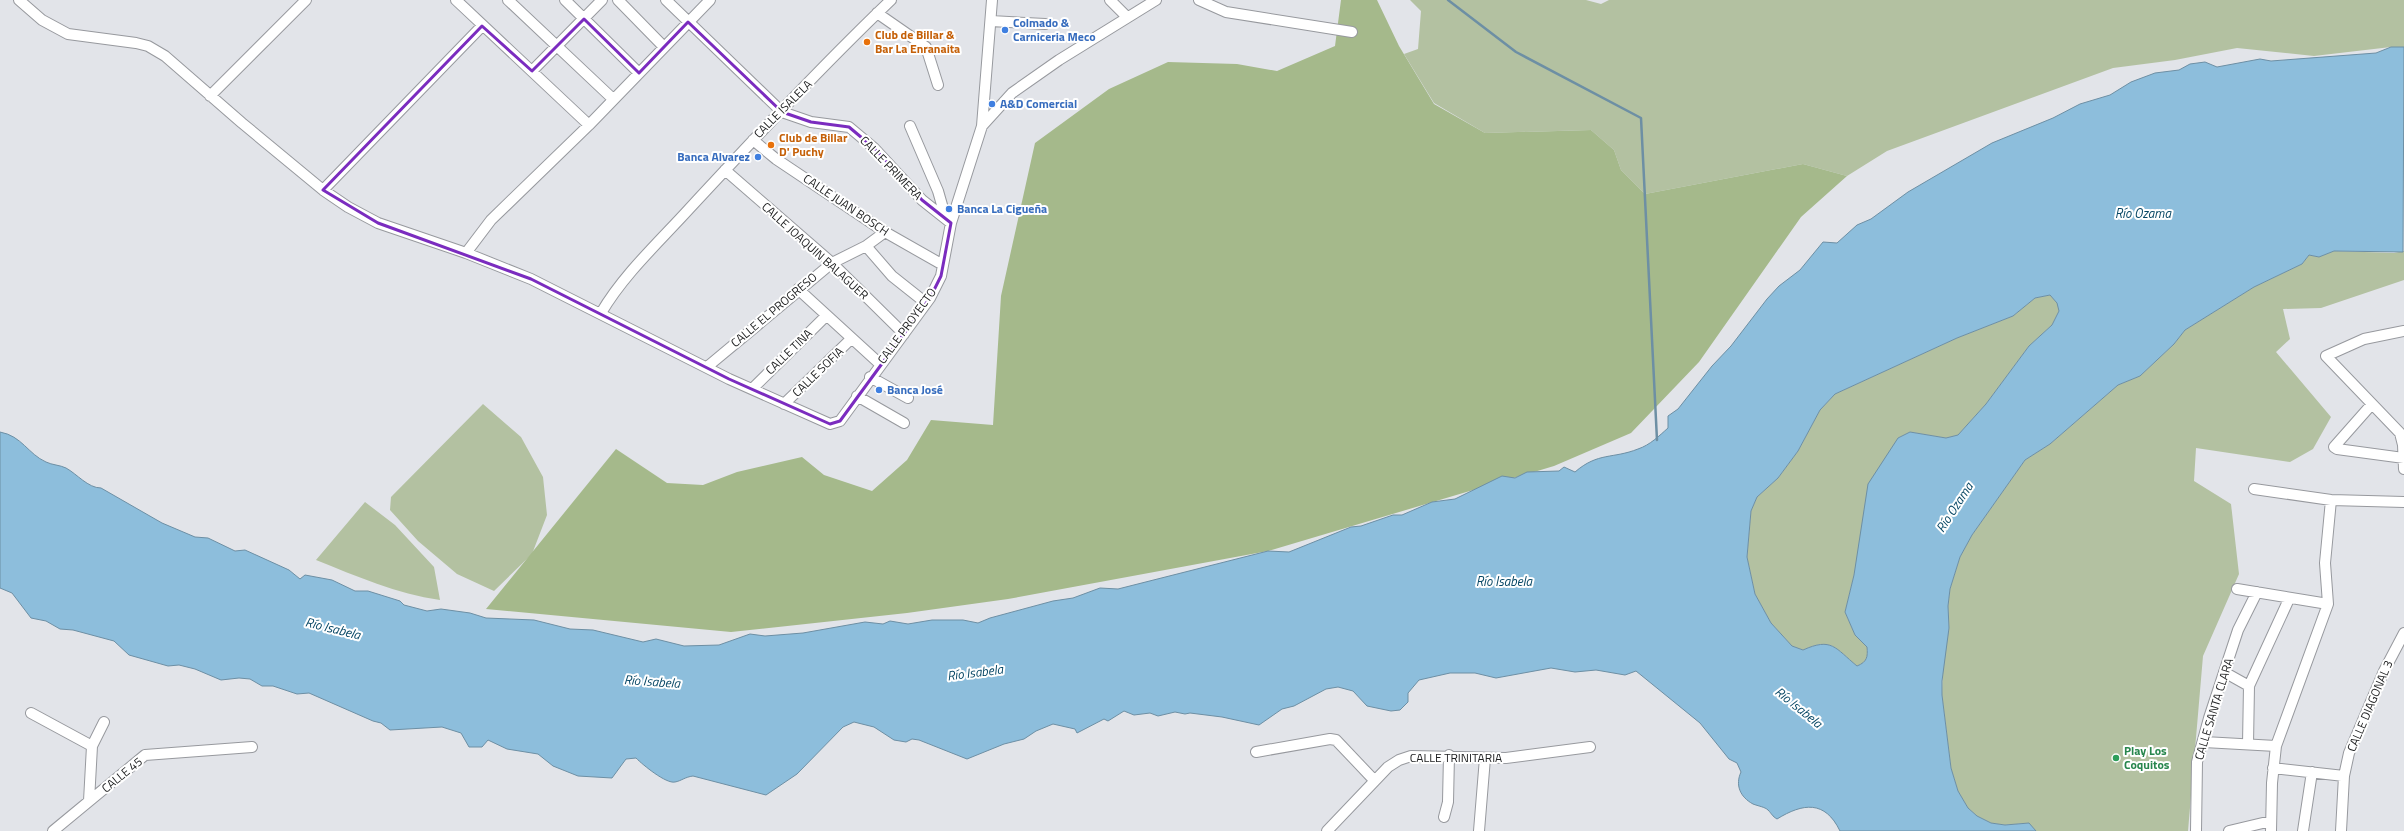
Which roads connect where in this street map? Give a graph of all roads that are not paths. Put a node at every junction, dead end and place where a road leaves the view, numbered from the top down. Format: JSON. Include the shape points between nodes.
{"nodes":[{"id":1,"x":19,"y":0,"type":"edge"},
{"id":2,"x":306,"y":0,"type":"edge"},
{"id":3,"x":456,"y":0,"type":"edge"},
{"id":4,"x":508,"y":0,"type":"edge"},
{"id":5,"x":565,"y":0,"type":"edge"},
{"id":6,"x":602,"y":0,"type":"edge"},
{"id":7,"x":618,"y":0,"type":"edge"},
{"id":8,"x":666,"y":0,"type":"edge"},
{"id":9,"x":710,"y":0,"type":"edge"},
{"id":10,"x":891,"y":0,"type":"edge"},
{"id":11,"x":992,"y":0,"type":"edge"},
{"id":12,"x":1110,"y":0,"type":"edge"},
{"id":13,"x":1156,"y":0,"type":"edge"},
{"id":14,"x":1199,"y":0,"type":"edge"},
{"id":15,"x":877,"y":13,"type":"junction"},
{"id":16,"x":1127,"y":17,"type":"junction"},
{"id":17,"x":584,"y":19,"type":"junction"},
{"id":18,"x":991,"y":21,"type":"junction"},
{"id":19,"x":688,"y":22,"type":"junction"},
{"id":20,"x":1044,"y":24,"type":"dead end"},
{"id":21,"x":482,"y":26,"type":"junction"},
{"id":22,"x":1352,"y":32,"type":"dead end"},
{"id":23,"x":557,"y":46,"type":"junction"},
{"id":24,"x":664,"y":47,"type":"junction"},
{"id":25,"x":532,"y":72,"type":"junction"},
{"id":26,"x":639,"y":73,"type":"junction"},
{"id":27,"x":938,"y":85,"type":"dead end"},
{"id":28,"x":210,"y":96,"type":"junction"},
{"id":29,"x":613,"y":100,"type":"junction"},
{"id":30,"x":782,"y":112,"type":"junction"},
{"id":31,"x":589,"y":125,"type":"junction"},
{"id":32,"x":910,"y":126,"type":"dead end"},
{"id":33,"x":982,"y":126,"type":"junction"},
{"id":34,"x":753,"y":140,"type":"junction"},
{"id":35,"x":725,"y":170,"type":"junction"},
{"id":36,"x":323,"y":190,"type":"junction"},
{"id":37,"x":949,"y":221,"type":"junction"},
{"id":38,"x":885,"y":232,"type":"junction"},
{"id":39,"x":866,"y":246,"type":"junction"},
{"id":40,"x":466,"y":253,"type":"junction"},
{"id":41,"x":832,"y":263,"type":"junction"},
{"id":42,"x":944,"y":265,"type":"junction"},
{"id":43,"x":798,"y":289,"type":"junction"},
{"id":44,"x":926,"y":303,"type":"junction"},
{"id":45,"x":601,"y":313,"type":"junction"},
{"id":46,"x":826,"y":316,"type":"junction"},
{"id":47,"x":2404,"y":331,"type":"edge"},
{"id":48,"x":904,"y":334,"type":"junction"},
{"id":49,"x":851,"y":339,"type":"junction"},
{"id":50,"x":880,"y":364,"type":"junction"},
{"id":51,"x":706,"y":367,"type":"junction"},
{"id":52,"x":870,"y":377,"type":"junction"},
{"id":53,"x":752,"y":389,"type":"junction"},
{"id":54,"x":857,"y":396,"type":"junction"},
{"id":55,"x":908,"y":398,"type":"dead end"},
{"id":56,"x":784,"y":404,"type":"junction"},
{"id":57,"x":2372,"y":404,"type":"junction"},
{"id":58,"x":904,"y":423,"type":"dead end"},
{"id":59,"x":2404,"y":458,"type":"edge"},
{"id":60,"x":2404,"y":469,"type":"edge"},
{"id":61,"x":2254,"y":488,"type":"dead end"},
{"id":62,"x":2331,"y":500,"type":"junction"},
{"id":63,"x":2404,"y":502,"type":"edge"},
{"id":64,"x":2237,"y":588,"type":"dead end"},
{"id":65,"x":2256,"y":592,"type":"junction"},
{"id":66,"x":2289,"y":599,"type":"junction"},
{"id":67,"x":2328,"y":604,"type":"junction"},
{"id":68,"x":2404,"y":633,"type":"edge"},
{"id":69,"x":2224,"y":672,"type":"junction"},
{"id":70,"x":2249,"y":686,"type":"junction"},
{"id":71,"x":31,"y":713,"type":"dead end"},
{"id":72,"x":104,"y":722,"type":"dead end"},
{"id":73,"x":2204,"y":742,"type":"junction"},
{"id":74,"x":2248,"y":744,"type":"junction"},
{"id":75,"x":92,"y":746,"type":"junction"},
{"id":76,"x":2276,"y":746,"type":"junction"},
{"id":77,"x":252,"y":747,"type":"dead end"},
{"id":78,"x":1590,"y":747,"type":"dead end"},
{"id":79,"x":1256,"y":752,"type":"dead end"},
{"id":80,"x":1449,"y":755,"type":"junction"},
{"id":81,"x":1485,"y":758,"type":"junction"},
{"id":82,"x":2273,"y":768,"type":"junction"},
{"id":83,"x":2312,"y":772,"type":"junction"},
{"id":84,"x":2344,"y":776,"type":"junction"},
{"id":85,"x":1374,"y":780,"type":"junction"},
{"id":86,"x":89,"y":801,"type":"junction"},
{"id":87,"x":1444,"y":817,"type":"dead end"},
{"id":88,"x":2271,"y":826,"type":"edge"},
{"id":89,"x":53,"y":831,"type":"edge"},
{"id":90,"x":1327,"y":831,"type":"edge"},
{"id":91,"x":1479,"y":831,"type":"edge"},
{"id":92,"x":2196,"y":831,"type":"edge"},
{"id":93,"x":2229,"y":831,"type":"edge"},
{"id":94,"x":2304,"y":831,"type":"edge"},
{"id":95,"x":2341,"y":831,"type":"edge"}],
"edges":[{"from":1,"to":28,"type":"street","via":[[42,20],[68,34],[148,46],[165,56]]},
{"from":2,"to":28,"type":"street"},
{"from":3,"to":21,"type":"street"},
{"from":4,"to":23,"type":"street"},
{"from":5,"to":17,"type":"street"},
{"from":6,"to":17,"type":"street"},
{"from":7,"to":24,"type":"street"},
{"from":8,"to":19,"type":"street"},
{"from":9,"to":19,"type":"street"},
{"from":10,"to":15,"type":"street","name":"CALLE ISALELA"},
{"from":11,"to":18,"type":"street","name":"CALLE PROYECTO"},
{"from":12,"to":16,"type":"street"},
{"from":13,"to":16,"type":"street"},
{"from":14,"to":22,"type":"street","via":[[1226,12]]},
{"from":15,"to":27,"type":"street","via":[[926,47]]},
{"from":15,"to":30,"type":"street","name":"CALLE ISALELA"},
{"from":16,"to":33,"type":"street","via":[[1012,93]]},
{"from":17,"to":23,"type":"street"},
{"from":17,"to":26,"type":"street"},
{"from":18,"to":20,"type":"street"},
{"from":18,"to":33,"type":"street","name":"CALLE PROYECTO"},
{"from":19,"to":24,"type":"street"},
{"from":19,"to":30,"type":"street"},
{"from":21,"to":25,"type":"street"},
{"from":21,"to":36,"type":"street"},
{"from":23,"to":25,"type":"street"},
{"from":23,"to":29,"type":"street"},
{"from":24,"to":26,"type":"street"},
{"from":25,"to":31,"type":"street"},
{"from":26,"to":29,"type":"street"},
{"from":28,"to":36,"type":"street"},
{"from":29,"to":31,"type":"street"},
{"from":30,"to":34,"type":"street","name":"CALLE ISALELA"},
{"from":30,"to":37,"type":"street","name":"CALLE PRIMERA","via":[[811,122],[849,127],[874,148],[922,200]]},
{"from":31,"to":40,"type":"street","via":[[491,220]]},
{"from":32,"to":37,"type":"street"},
{"from":33,"to":37,"type":"street","name":"CALLE PROYECTO"},
{"from":34,"to":35,"type":"street","name":"CALLE ISALELA"},
{"from":34,"to":38,"type":"street","name":"CALLE JUAN BOSCH","via":[[776,159]]},
{"from":35,"to":41,"type":"street","name":"CALLE JOAQUIN BALAGUER"},
{"from":35,"to":45,"type":"street","name":"CALLE ISALELA","via":[[638,264],[611,296]]},
{"from":36,"to":40,"type":"street","via":[[348,208],[378,223]]},
{"from":37,"to":42,"type":"street","name":"CALLE PROYECTO"},
{"from":38,"to":39,"type":"street","name":"CALLE EL PROGRESO"},
{"from":38,"to":42,"type":"street","name":"CALLE JUAN BOSCH"},
{"from":39,"to":41,"type":"street","name":"CALLE EL PROGRESO"},
{"from":39,"to":44,"type":"street","via":[[892,276]]},
{"from":40,"to":45,"type":"street","via":[[531,279]]},
{"from":41,"to":43,"type":"street","name":"CALLE EL PROGRESO"},
{"from":41,"to":48,"type":"street","name":"CALLE JOAQUIN BALAGUER"},
{"from":42,"to":44,"type":"street","name":"CALLE PROYECTO"},
{"from":43,"to":46,"type":"street"},
{"from":43,"to":51,"type":"street","name":"CALLE EL PROGRESO"},
{"from":44,"to":48,"type":"street","name":"CALLE PROYECTO"},
{"from":45,"to":51,"type":"street"},
{"from":46,"to":49,"type":"street"},
{"from":46,"to":53,"type":"street","name":"CALLE TINA"},
{"from":47,"to":57,"type":"street","via":[[2364,339],[2326,356]]},
{"from":48,"to":50,"type":"street","name":"CALLE PROYECTO"},
{"from":49,"to":50,"type":"street"},
{"from":49,"to":56,"type":"street","name":"CALLE SOFIA"},
{"from":50,"to":52,"type":"street","name":"CALLE PROYECTO"},
{"from":51,"to":53,"type":"street"},
{"from":52,"to":54,"type":"street","name":"CALLE PROYECTO"},
{"from":52,"to":55,"type":"street"},
{"from":53,"to":56,"type":"street"},
{"from":54,"to":56,"type":"street","name":"CALLE PROYECTO","via":[[840,421],[830,424]]},
{"from":54,"to":58,"type":"street"},
{"from":57,"to":59,"type":"street","via":[[2400,433]]},
{"from":57,"to":59,"type":"street","via":[[2334,446],[2336,449]]},
{"from":59,"to":60,"type":"street"},
{"from":61,"to":62,"type":"street"},
{"from":62,"to":63,"type":"street"},
{"from":62,"to":67,"type":"street","via":[[2325,563]]},
{"from":64,"to":65,"type":"street"},
{"from":65,"to":66,"type":"street"},
{"from":65,"to":69,"type":"street","name":"CALLE SANTA CLARA","via":[[2238,630]]},
{"from":66,"to":67,"type":"street"},
{"from":66,"to":70,"type":"street"},
{"from":67,"to":76,"type":"street"},
{"from":68,"to":84,"type":"street","name":"CALLE DIAGONAL 3","via":[[2363,717],[2348,753]]},
{"from":69,"to":70,"type":"street"},
{"from":69,"to":73,"type":"street","name":"CALLE SANTA CLARA"},
{"from":70,"to":74,"type":"street"},
{"from":71,"to":75,"type":"street"},
{"from":72,"to":75,"type":"street"},
{"from":73,"to":74,"type":"street"},
{"from":73,"to":92,"type":"street","name":"CALLE SANTA CLARA","via":[[2197,762]]},
{"from":74,"to":76,"type":"street"},
{"from":75,"to":86,"type":"street"},
{"from":76,"to":82,"type":"street"},
{"from":77,"to":86,"type":"street","name":"CALLE 45","via":[[145,756]]},
{"from":78,"to":81,"type":"street","name":"CALLE TRINITARIA","via":[[1506,758]]},
{"from":79,"to":85,"type":"street","via":[[1336,740]]},
{"from":80,"to":81,"type":"street","name":"CALLE TRINITARIA"},
{"from":80,"to":85,"type":"street","name":"CALLE TRINITARIA","via":[[1411,756],[1398,760]]},
{"from":80,"to":87,"type":"street","via":[[1448,802]]},
{"from":81,"to":91,"type":"street"},
{"from":82,"to":83,"type":"street"},
{"from":82,"to":88,"type":"street"},
{"from":83,"to":84,"type":"street"},
{"from":83,"to":94,"type":"street"},
{"from":84,"to":95,"type":"street","name":"CALLE DIAGONAL 3"},
{"from":85,"to":90,"type":"street","name":"CALLE TRINITARIA"},
{"from":86,"to":89,"type":"street","name":"CALLE 45"},
{"from":88,"to":93,"type":"street"}]}
